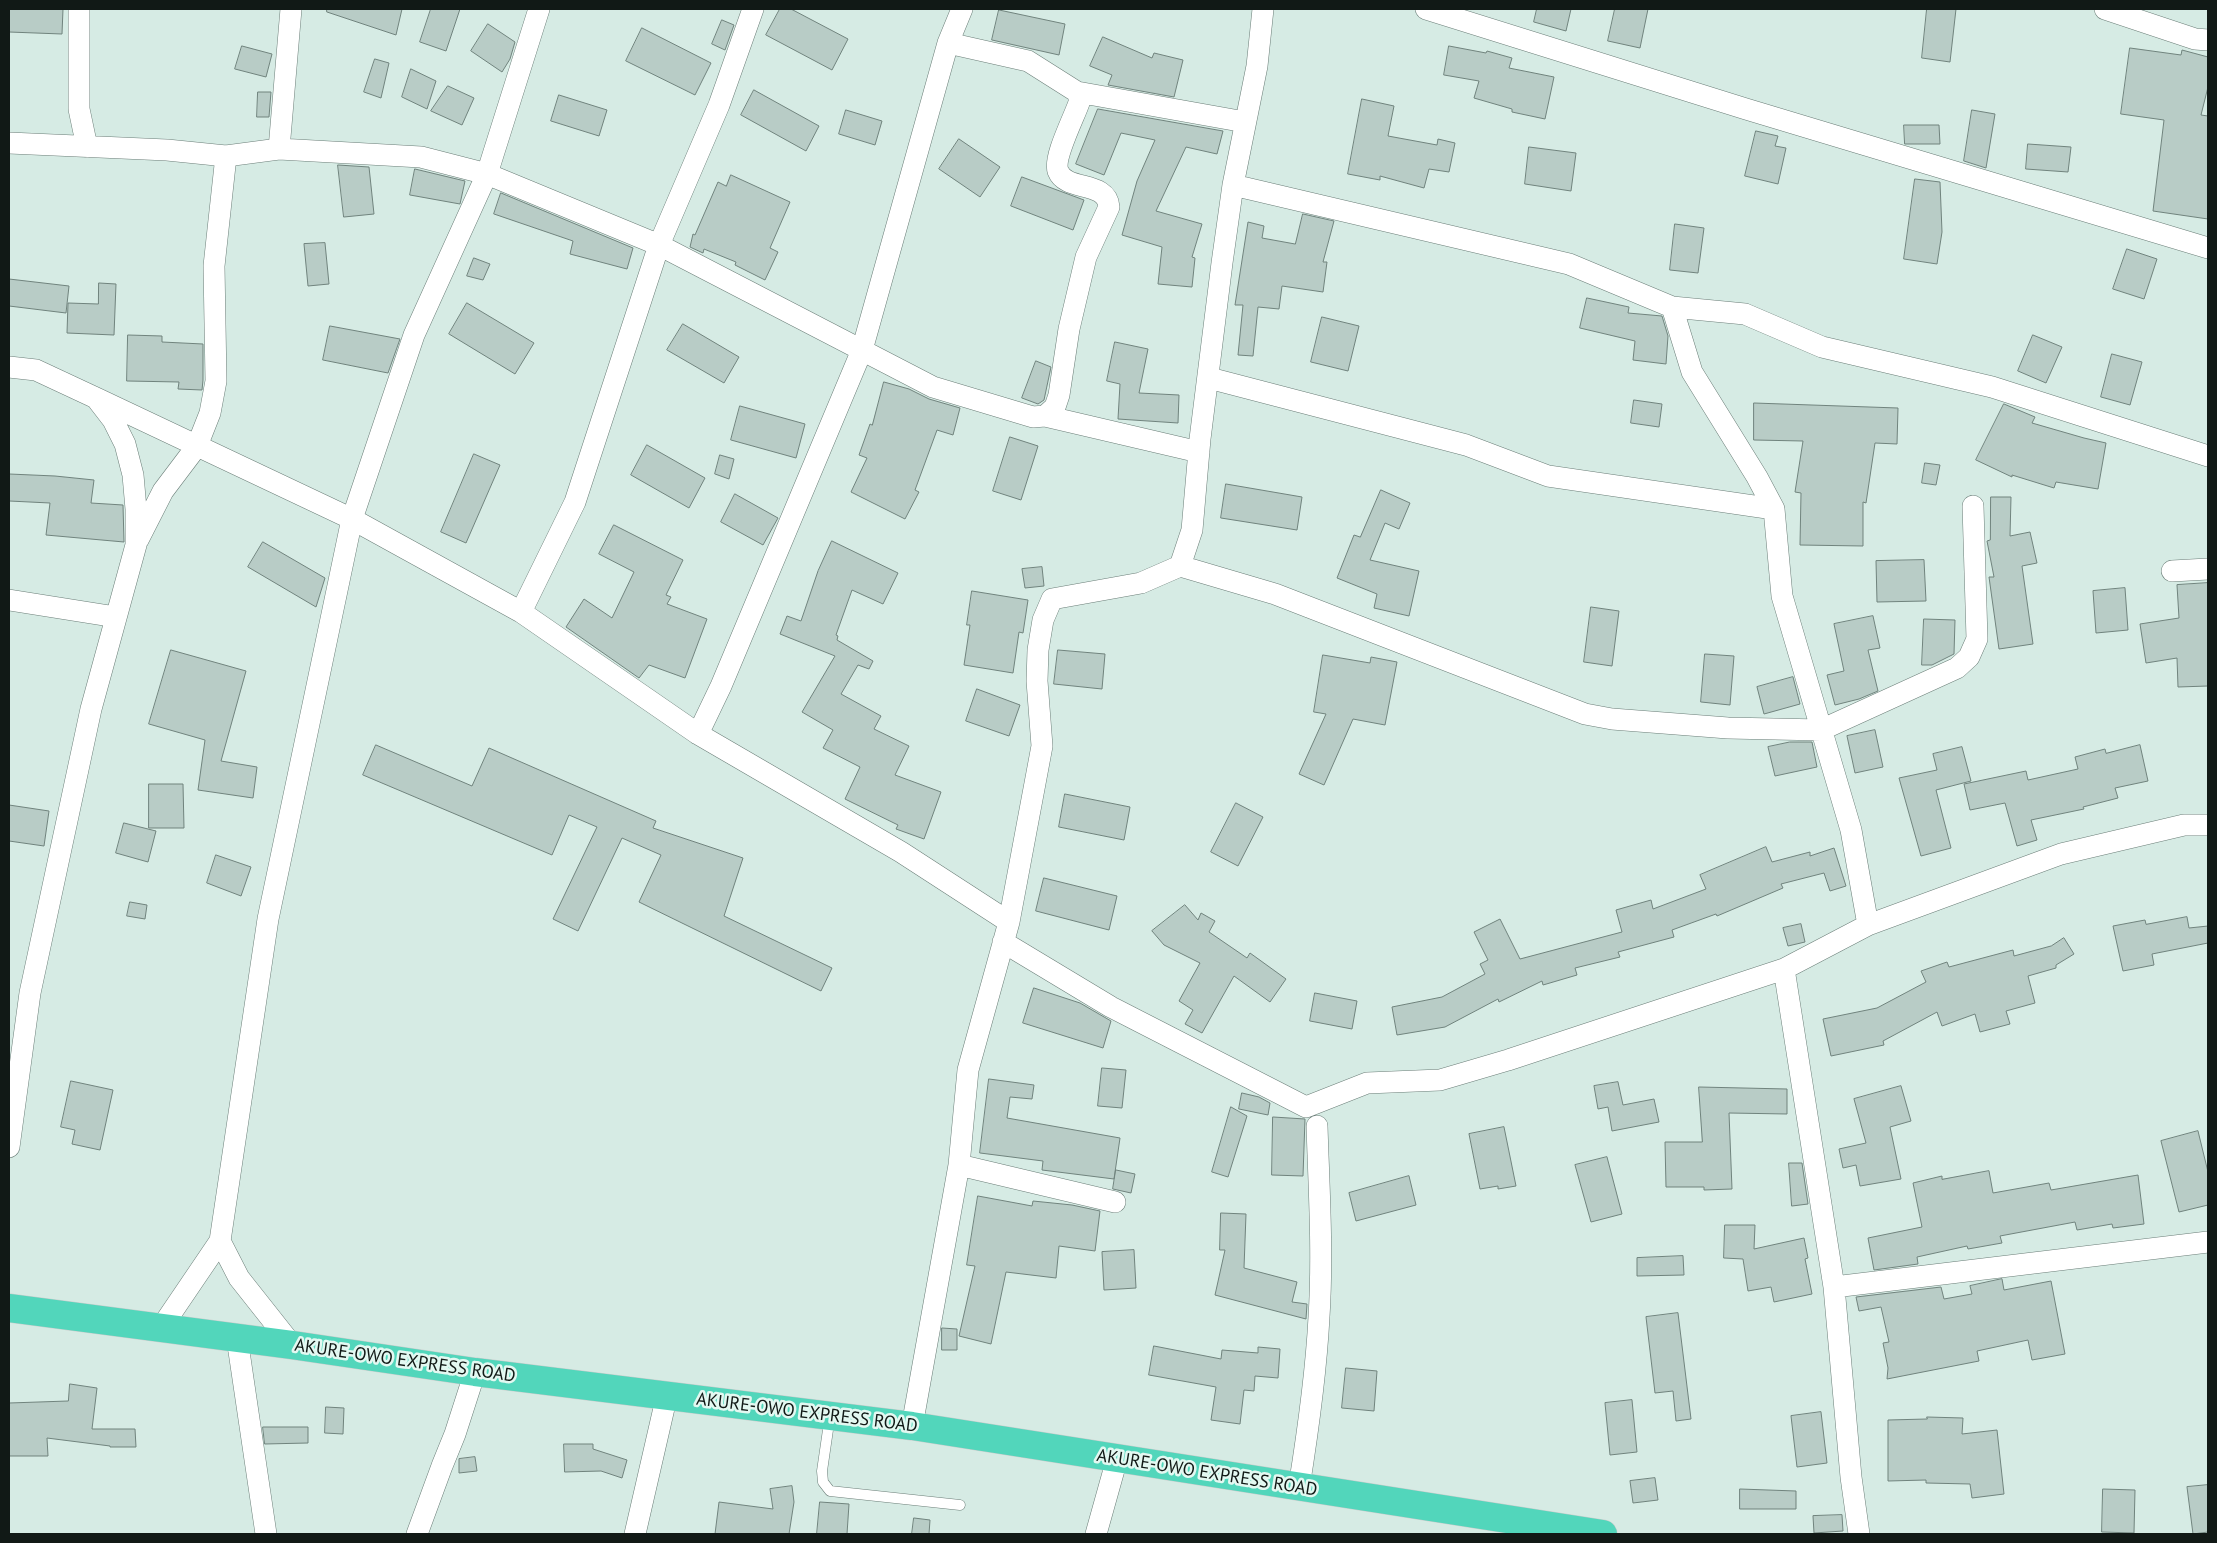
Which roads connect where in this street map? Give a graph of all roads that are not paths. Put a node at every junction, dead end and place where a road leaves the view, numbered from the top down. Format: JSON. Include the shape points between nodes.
{"nodes":[{"id":1,"x":79,"y":9,"type":"edge"},
{"id":2,"x":291,"y":9,"type":"edge"},
{"id":3,"x":539,"y":9,"type":"edge"},
{"id":4,"x":753,"y":9,"type":"edge"},
{"id":5,"x":962,"y":9,"type":"edge"},
{"id":6,"x":1263,"y":9,"type":"edge"},
{"id":7,"x":1426,"y":9,"type":"edge"},
{"id":8,"x":2105,"y":9,"type":"edge"},
{"id":9,"x":2208,"y":40,"type":"edge"},
{"id":10,"x":948,"y":43,"type":"junction"},
{"id":11,"x":1077,"y":92,"type":"junction"},
{"id":12,"x":1246,"y":122,"type":"junction"},
{"id":13,"x":9,"y":143,"type":"edge"},
{"id":14,"x":87,"y":147,"type":"junction"},
{"id":15,"x":279,"y":149,"type":"junction"},
{"id":16,"x":226,"y":156,"type":"junction"},
{"id":17,"x":487,"y":174,"type":"junction"},
{"id":18,"x":1233,"y":185,"type":"junction"},
{"id":19,"x":658,"y":244,"type":"junction"},
{"id":20,"x":2208,"y":248,"type":"edge"},
{"id":21,"x":1672,"y":307,"type":"junction"},
{"id":22,"x":862,"y":350,"type":"junction"},
{"id":23,"x":9,"y":367,"type":"edge"},
{"id":24,"x":1209,"y":378,"type":"junction"},
{"id":25,"x":96,"y":398,"type":"junction"},
{"id":26,"x":1045,"y":416,"type":"junction"},
{"id":27,"x":197,"y":446,"type":"junction"},
{"id":28,"x":1199,"y":452,"type":"junction"},
{"id":29,"x":2208,"y":456,"type":"edge"},
{"id":30,"x":1973,"y":506,"type":"dead end"},
{"id":31,"x":1774,"y":509,"type":"junction"},
{"id":32,"x":352,"y":519,"type":"junction"},
{"id":33,"x":136,"y":545,"type":"junction"},
{"id":34,"x":1180,"y":566,"type":"junction"},
{"id":35,"x":2208,"y":569,"type":"edge"},
{"id":36,"x":2172,"y":571,"type":"dead end"},
{"id":37,"x":9,"y":600,"type":"edge"},
{"id":38,"x":521,"y":612,"type":"junction"},
{"id":39,"x":116,"y":617,"type":"junction"},
{"id":40,"x":1821,"y":730,"type":"junction"},
{"id":41,"x":698,"y":734,"type":"junction"},
{"id":42,"x":2208,"y":825,"type":"edge"},
{"id":43,"x":1868,"y":925,"type":"junction"},
{"id":44,"x":1006,"y":932,"type":"junction"},
{"id":45,"x":1784,"y":969,"type":"junction"},
{"id":46,"x":17,"y":1033,"type":"edge"},
{"id":47,"x":1317,"y":1126,"type":"dead end"},
{"id":48,"x":9,"y":1147,"type":"edge"},
{"id":49,"x":959,"y":1165,"type":"junction"},
{"id":50,"x":1115,"y":1202,"type":"dead end"},
{"id":51,"x":220,"y":1241,"type":"junction"},
{"id":52,"x":2208,"y":1242,"type":"edge"},
{"id":53,"x":1834,"y":1287,"type":"junction"},
{"id":54,"x":9,"y":1308,"type":"edge"},
{"id":55,"x":161,"y":1328,"type":"junction"},
{"id":56,"x":237,"y":1338,"type":"junction"},
{"id":57,"x":292,"y":1345,"type":"junction"},
{"id":58,"x":475,"y":1372,"type":"junction"},
{"id":59,"x":667,"y":1396,"type":"junction"},
{"id":60,"x":830,"y":1415,"type":"junction"},
{"id":61,"x":912,"y":1426,"type":"junction"},
{"id":62,"x":1117,"y":1459,"type":"junction"},
{"id":63,"x":1299,"y":1487,"type":"junction"},
{"id":64,"x":960,"y":1505,"type":"dead end"},
{"id":65,"x":266,"y":1534,"type":"edge"},
{"id":66,"x":417,"y":1534,"type":"edge"},
{"id":67,"x":635,"y":1534,"type":"edge"},
{"id":68,"x":1096,"y":1534,"type":"edge"},
{"id":69,"x":1603,"y":1534,"type":"edge"},
{"id":70,"x":1859,"y":1534,"type":"edge"}],
"edges":[{"from":1,"to":14,"type":"street","via":[[79,109]]},
{"from":2,"to":15,"type":"street"},
{"from":3,"to":17,"type":"street"},
{"from":4,"to":19,"type":"street","via":[[719,105]]},
{"from":5,"to":10,"type":"street"},
{"from":6,"to":12,"type":"street"},
{"from":7,"to":20,"type":"street"},
{"from":8,"to":9,"type":"street"},
{"from":10,"to":11,"type":"street","via":[[1028,61]]},
{"from":10,"to":22,"type":"street"},
{"from":11,"to":12,"type":"street"},
{"from":11,"to":26,"type":"street","via":[[1080,100],[1058,159],[1058,171],[1064,179],[1103,194],[1108,200],[1108,207],[1086,257],[1069,329],[1060,396]]},
{"from":12,"to":18,"type":"street"},
{"from":13,"to":14,"type":"street"},
{"from":14,"to":16,"type":"street"},
{"from":15,"to":16,"type":"street"},
{"from":15,"to":17,"type":"street","via":[[422,157]]},
{"from":16,"to":27,"type":"street","via":[[214,266],[216,381],[210,413]]},
{"from":17,"to":19,"type":"street"},
{"from":17,"to":32,"type":"street","via":[[414,335]]},
{"from":18,"to":21,"type":"street","via":[[1569,264]]},
{"from":18,"to":24,"type":"street"},
{"from":19,"to":22,"type":"street"},
{"from":19,"to":38,"type":"street","via":[[575,502]]},
{"from":21,"to":29,"type":"street","via":[[1745,314],[1822,347],[1992,387]]},
{"from":21,"to":31,"type":"street","via":[[1692,372]]},
{"from":22,"to":26,"type":"street","via":[[933,386],[1033,417]]},
{"from":22,"to":41,"type":"street"},
{"from":23,"to":25,"type":"street","via":[[36,370]]},
{"from":24,"to":28,"type":"street"},
{"from":24,"to":31,"type":"street","via":[[1466,445],[1548,476]]},
{"from":25,"to":27,"type":"street"},
{"from":25,"to":33,"type":"street","via":[[113,420],[125,444],[133,476]]},
{"from":26,"to":28,"type":"street"},
{"from":27,"to":32,"type":"street"},
{"from":27,"to":33,"type":"street","via":[[163,491]]},
{"from":28,"to":34,"type":"street","via":[[1192,530]]},
{"from":30,"to":40,"type":"street","via":[[1977,638],[1969,657],[1956,668]]},
{"from":31,"to":40,"type":"street","via":[[1782,596]]},
{"from":32,"to":38,"type":"street"},
{"from":32,"to":51,"type":"street","via":[[268,919]]},
{"from":33,"to":39,"type":"street"},
{"from":34,"to":40,"type":"street","via":[[1275,594],[1585,714],[1718,727]]},
{"from":34,"to":44,"type":"street","via":[[1141,583],[1052,599],[1043,620],[1038,650],[1042,746]]},
{"from":35,"to":36,"type":"street"},
{"from":37,"to":39,"type":"street"},
{"from":38,"to":41,"type":"street"},
{"from":39,"to":46,"type":"street","via":[[87,728],[30,993]]},
{"from":40,"to":43,"type":"street","via":[[1851,830]]},
{"from":41,"to":44,"type":"street","via":[[901,852]]},
{"from":42,"to":43,"type":"street","via":[[2184,825],[2061,854]]},
{"from":43,"to":45,"type":"street"},
{"from":44,"to":45,"type":"street","via":[[1111,1007],[1306,1107],[1368,1082],[1440,1080]]},
{"from":44,"to":49,"type":"street","via":[[968,1070]]},
{"from":45,"to":53,"type":"street"},
{"from":46,"to":48,"type":"street"},
{"from":47,"to":63,"type":"street","via":[[1320,1316],[1312,1405]]},
{"from":49,"to":50,"type":"street"},
{"from":49,"to":61,"type":"street"},
{"from":51,"to":55,"type":"street"},
{"from":51,"to":57,"type":"street","via":[[239,1278]]},
{"from":52,"to":53,"type":"street"},
{"from":53,"to":70,"type":"street"},
{"from":54,"to":55,"type":"highway","name":"AKURE-OWO EXPRESS ROAD"},
{"from":55,"to":56,"type":"highway","name":"AKURE-OWO EXPRESS ROAD"},
{"from":56,"to":57,"type":"highway","name":"AKURE-OWO EXPRESS ROAD"},
{"from":56,"to":65,"type":"street"},
{"from":57,"to":58,"type":"highway","name":"AKURE-OWO EXPRESS ROAD"},
{"from":58,"to":59,"type":"highway","name":"AKURE-OWO EXPRESS ROAD"},
{"from":58,"to":66,"type":"street"},
{"from":59,"to":60,"type":"highway","name":"AKURE-OWO EXPRESS ROAD"},
{"from":59,"to":67,"type":"street"},
{"from":60,"to":61,"type":"highway","name":"AKURE-OWO EXPRESS ROAD"},
{"from":60,"to":64,"type":"lane","via":[[822,1471],[823,1482],[830,1491]]},
{"from":61,"to":62,"type":"highway","name":"AKURE-OWO EXPRESS ROAD"},
{"from":62,"to":63,"type":"highway","name":"AKURE-OWO EXPRESS ROAD"},
{"from":62,"to":68,"type":"street"},
{"from":63,"to":69,"type":"highway","name":"AKURE-OWO EXPRESS ROAD"}]}
